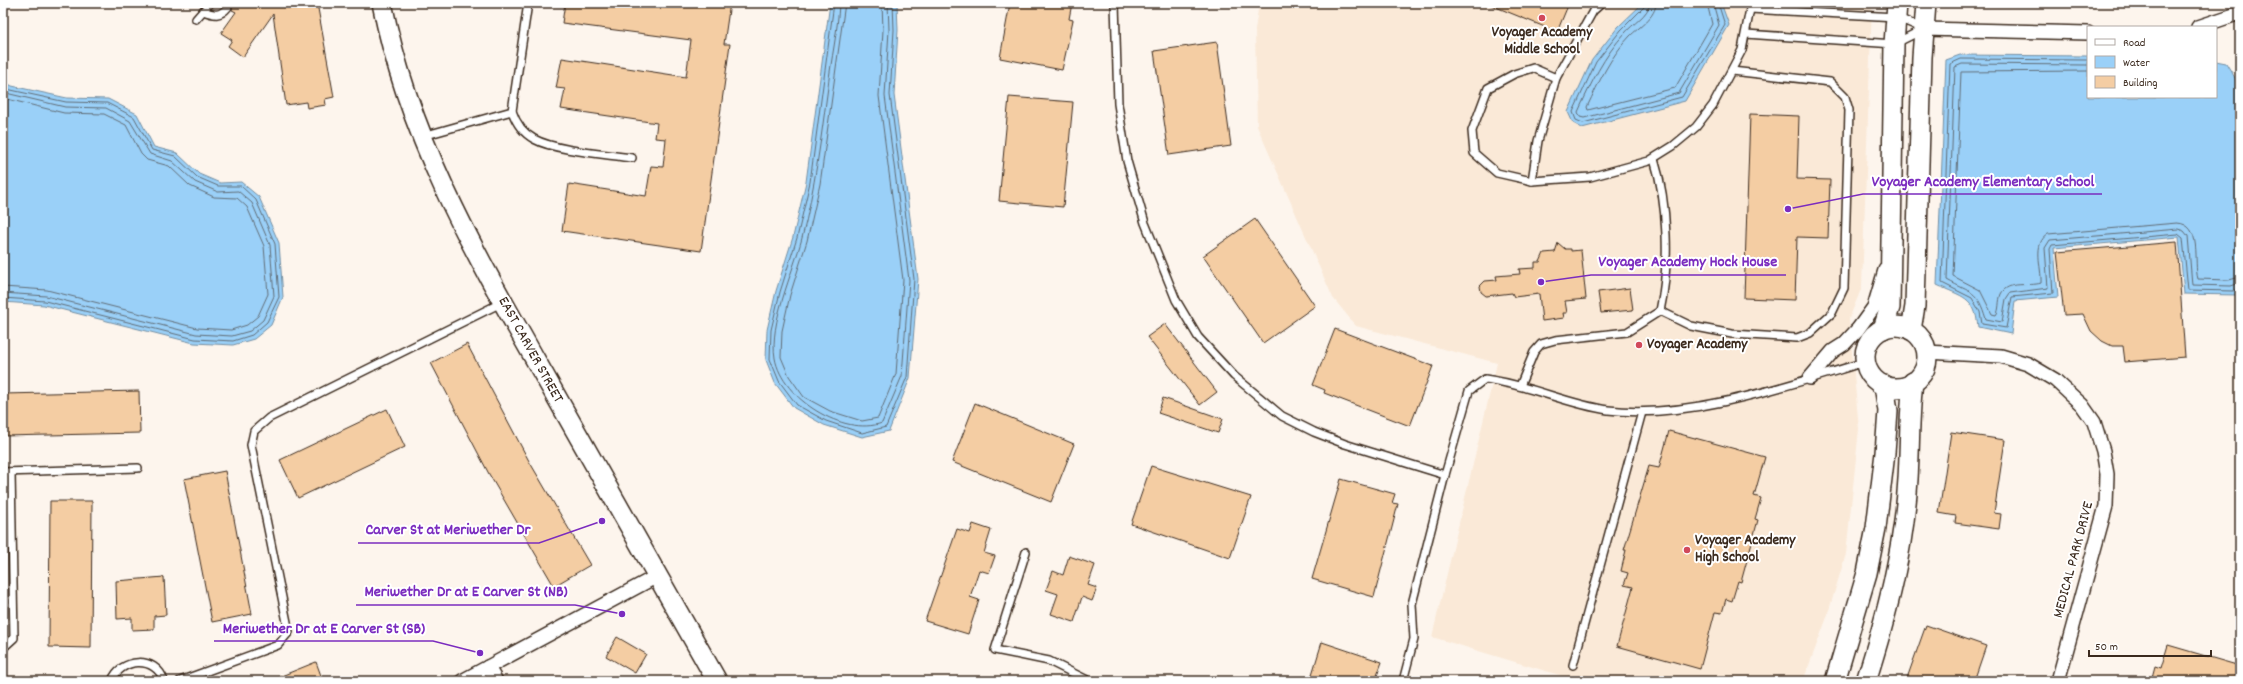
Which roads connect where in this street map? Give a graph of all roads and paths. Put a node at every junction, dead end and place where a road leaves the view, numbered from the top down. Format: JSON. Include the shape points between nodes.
{"nodes":[{"id":1,"x":210,"y":3,"type":"edge"},
{"id":2,"x":382,"y":3,"type":"edge"},
{"id":3,"x":528,"y":3,"type":"edge"},
{"id":4,"x":1116,"y":3,"type":"edge"},
{"id":5,"x":1602,"y":3,"type":"edge"},
{"id":6,"x":1926,"y":3,"type":"edge"},
{"id":7,"x":1750,"y":6,"type":"edge"},
{"id":8,"x":228,"y":7,"type":"dead end"},
{"id":9,"x":1896,"y":10,"type":"edge"},
{"id":10,"x":203,"y":11,"type":"junction"},
{"id":11,"x":2240,"y":13,"type":"edge"},
{"id":12,"x":196,"y":19,"type":"dead end"},
{"id":13,"x":2201,"y":26,"type":"edge"},
{"id":14,"x":1924,"y":29,"type":"junction"},
{"id":15,"x":2087,"y":33,"type":"edge"},
{"id":16,"x":1746,"y":34,"type":"junction"},
{"id":17,"x":1894,"y":44,"type":"junction"},
{"id":18,"x":1732,"y":71,"type":"junction"},
{"id":19,"x":1556,"y":78,"type":"junction"},
{"id":20,"x":512,"y":111,"type":"junction"},
{"id":21,"x":421,"y":137,"type":"junction"},
{"id":22,"x":632,"y":158,"type":"dead end"},
{"id":23,"x":1654,"y":158,"type":"junction"},
{"id":24,"x":1532,"y":181,"type":"junction"},
{"id":25,"x":1891,"y":245,"type":"junction"},
{"id":26,"x":503,"y":302,"type":"junction"},
{"id":27,"x":1660,"y":311,"type":"junction"},
{"id":28,"x":1883,"y":329,"type":"junction"},
{"id":29,"x":1911,"y":330,"type":"junction"},
{"id":30,"x":1926,"y":352,"type":"junction"},
{"id":31,"x":1865,"y":362,"type":"junction"},
{"id":32,"x":1810,"y":378,"type":"junction"},
{"id":33,"x":1913,"y":382,"type":"junction"},
{"id":34,"x":1884,"y":385,"type":"junction"},
{"id":35,"x":1520,"y":386,"type":"junction"},
{"id":36,"x":1642,"y":412,"type":"junction"},
{"id":37,"x":138,"y":468,"type":"dead end"},
{"id":38,"x":7,"y":472,"type":"edge"},
{"id":39,"x":1445,"y":475,"type":"junction"},
{"id":40,"x":1026,"y":552,"type":"dead end"},
{"id":41,"x":659,"y":575,"type":"junction"},
{"id":42,"x":3,"y":648,"type":"edge"},
{"id":43,"x":1573,"y":665,"type":"dead end"},
{"id":44,"x":488,"y":667,"type":"junction"},
{"id":45,"x":112,"y":681,"type":"edge"},
{"id":46,"x":164,"y":681,"type":"edge"},
{"id":47,"x":180,"y":681,"type":"edge"},
{"id":48,"x":462,"y":681,"type":"edge"},
{"id":49,"x":496,"y":681,"type":"edge"},
{"id":50,"x":717,"y":681,"type":"edge"},
{"id":51,"x":1089,"y":681,"type":"edge"},
{"id":52,"x":1403,"y":681,"type":"edge"},
{"id":53,"x":1835,"y":681,"type":"edge"},
{"id":54,"x":1866,"y":681,"type":"edge"},
{"id":55,"x":2058,"y":681,"type":"edge"}],
"edges":[{"from":1,"to":10,"type":"lane"},
{"from":2,"to":21,"type":"street","name":"EAST CARVER STREET","via":[[390,40]]},
{"from":3,"to":20,"type":"lane"},
{"from":4,"to":39,"type":"lane","via":[[1118,104],[1127,161],[1145,223],[1173,294],[1198,337],[1234,376],[1282,416],[1345,444]]},
{"from":5,"to":19,"type":"lane","via":[[1593,11]]},
{"from":6,"to":14,"type":"street"},
{"from":7,"to":9,"type":"lane"},
{"from":7,"to":16,"type":"lane"},
{"from":8,"to":10,"type":"lane","via":[[223,13],[215,15]]},
{"from":9,"to":14,"type":"lane"},
{"from":9,"to":17,"type":"street"},
{"from":10,"to":12,"type":"lane"},
{"from":11,"to":13,"type":"street"},
{"from":14,"to":15,"type":"street"},
{"from":14,"to":17,"type":"lane"},
{"from":14,"to":29,"type":"street","via":[[1915,306]]},
{"from":16,"to":17,"type":"lane"},
{"from":16,"to":18,"type":"lane"},
{"from":17,"to":25,"type":"street"},
{"from":18,"to":23,"type":"lane","via":[[1713,106],[1700,123]]},
{"from":18,"to":27,"type":"lane","via":[[1830,82],[1845,97],[1849,110],[1844,288],[1832,313],[1810,333],[1797,338],[1732,334],[1691,326]]},
{"from":19,"to":24,"type":"lane","via":[[1538,141]]},
{"from":19,"to":24,"type":"lane","via":[[1533,68],[1514,74],[1488,88],[1472,130],[1474,153],[1497,173]]},
{"from":20,"to":21,"type":"lane"},
{"from":20,"to":22,"type":"lane","via":[[515,121],[535,140],[553,146]]},
{"from":21,"to":26,"type":"street","name":"EAST CARVER STREET","via":[[455,213]]},
{"from":23,"to":24,"type":"lane","via":[[1590,177]]},
{"from":23,"to":27,"type":"lane","via":[[1662,183],[1664,211],[1666,286]]},
{"from":25,"to":28,"type":"street","via":[[1890,307]]},
{"from":25,"to":32,"type":"street","via":[[1874,307],[1858,329],[1844,344],[1833,351]]},
{"from":26,"to":41,"type":"street","name":"EAST CARVER STREET"},
{"from":26,"to":47,"type":"lane","via":[[269,418],[254,431],[251,445],[289,632],[278,645]]},
{"from":27,"to":35,"type":"lane","via":[[1627,332],[1555,340],[1541,344],[1534,352]]},
{"from":28,"to":29,"type":"street","via":[[1897,326]]},
{"from":28,"to":31,"type":"street","via":[[1869,342]]},
{"from":29,"to":30,"type":"street","via":[[1918,336]]},
{"from":30,"to":33,"type":"street","via":[[1924,369]]},
{"from":30,"to":55,"type":"street","name":"MEDICAL PARK DRIVE","via":[[2001,356],[2028,364],[2055,380],[2082,405],[2094,422],[2107,474],[2106,506]]},
{"from":31,"to":32,"type":"lane"},
{"from":31,"to":34,"type":"street","via":[[1875,380]]},
{"from":32,"to":36,"type":"lane","via":[[1750,395],[1691,407]]},
{"from":33,"to":34,"type":"street","via":[[1899,387]]},
{"from":33,"to":54,"type":"street","via":[[1909,412],[1908,480],[1895,580]]},
{"from":34,"to":53,"type":"street","via":[[1888,411],[1876,528],[1867,573]]},
{"from":35,"to":36,"type":"lane","via":[[1571,402],[1608,410]]},
{"from":35,"to":39,"type":"lane","via":[[1485,379],[1469,391]]},
{"from":36,"to":43,"type":"lane"},
{"from":37,"to":38,"type":"lane"},
{"from":38,"to":42,"type":"lane","via":[[14,638]]},
{"from":39,"to":52,"type":"lane","via":[[1412,604],[1414,639]]},
{"from":40,"to":51,"type":"lane","via":[[995,650],[1049,661]]},
{"from":41,"to":44,"type":"street"},
{"from":41,"to":50,"type":"street","name":"EAST CARVER STREET"},
{"from":44,"to":48,"type":"street"},
{"from":44,"to":49,"type":"street"},
{"from":45,"to":46,"type":"lane","via":[[117,671],[124,666],[142,662],[158,670]]}]}
